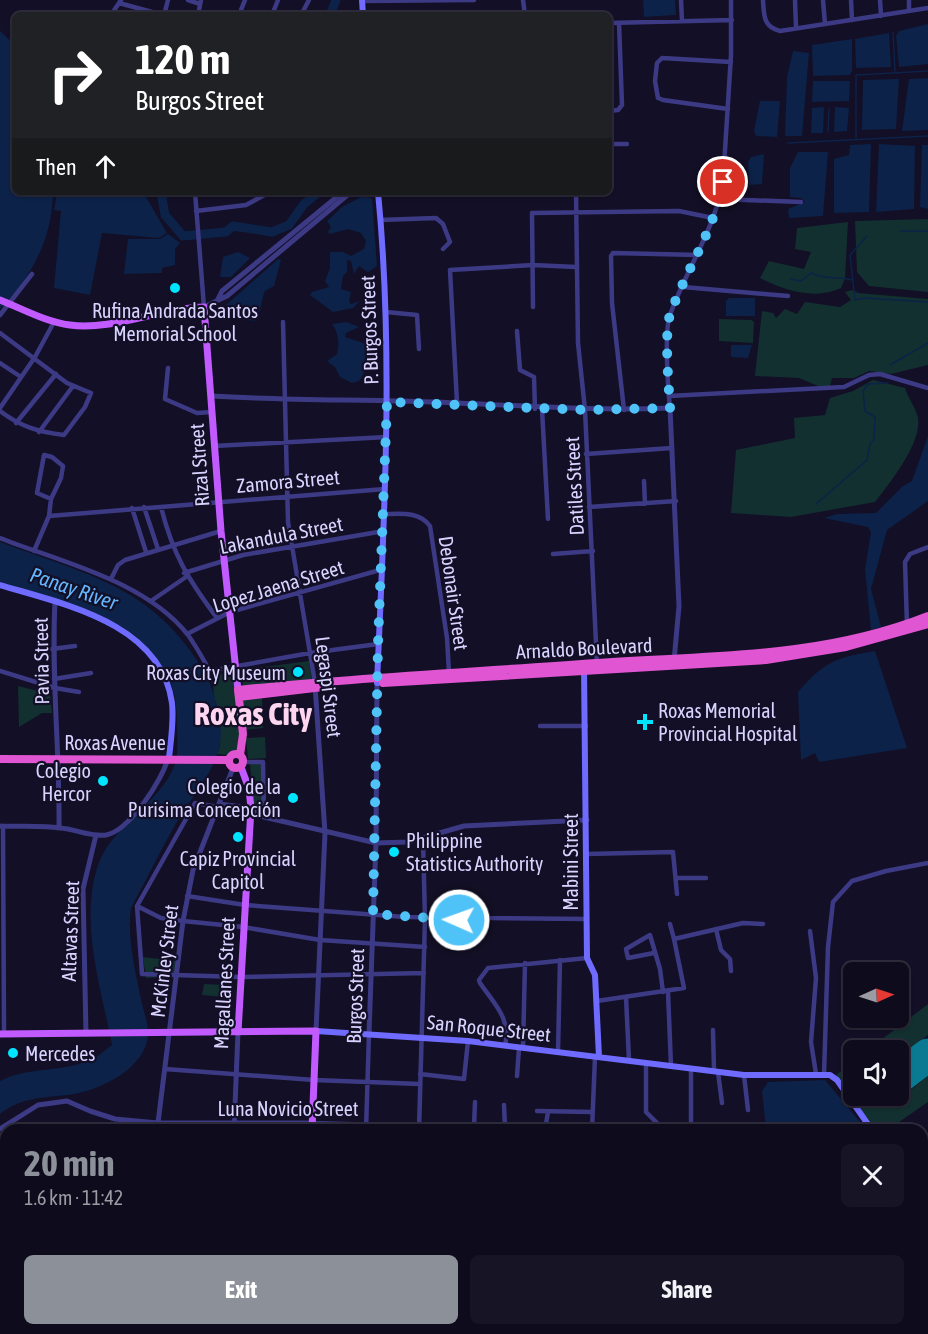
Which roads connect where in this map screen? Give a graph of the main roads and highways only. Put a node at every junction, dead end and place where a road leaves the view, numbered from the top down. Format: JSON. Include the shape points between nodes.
{"nodes":[{"id":1,"x":378,"y":195,"type":"edge"},
{"id":2,"x":0,"y":300,"type":"edge"},
{"id":3,"x":0,"y":585,"type":"edge"},
{"id":4,"x":928,"y":616,"type":"edge"},
{"id":5,"x":928,"y":624,"type":"edge"},
{"id":6,"x":907,"y":627,"type":"junction"},
{"id":7,"x":584,"y":668,"type":"junction"},
{"id":8,"x":377,"y":681,"type":"junction"},
{"id":9,"x":239,"y":693,"type":"junction"},
{"id":10,"x":172,"y":758,"type":"junction"},
{"id":11,"x":0,"y":759,"type":"edge"},
{"id":12,"x":237,"y":762,"type":"junction"},
{"id":13,"x":316,"y":1031,"type":"junction"},
{"id":14,"x":238,"y":1032,"type":"junction"},
{"id":15,"x":2,"y":1034,"type":"edge"},
{"id":16,"x":597,"y":1057,"type":"junction"},
{"id":17,"x":312,"y":1124,"type":"edge"},
{"id":18,"x":868,"y":1124,"type":"edge"}],
"edges":[{"from":1,"to":8,"type":"main road","name":"P. Burgos Street","via":[[386,312],[387,437]]},
{"from":2,"to":9,"type":"main road","name":"Rizal Street","via":[[54,322],[90,325],[169,309],[204,307],[221,531]]},
{"from":3,"to":10,"type":"main road","via":[[105,619],[145,650],[157,664],[171,700]]},
{"from":4,"to":6,"type":"highway","name":"Arnaldo Boulevard"},
{"from":5,"to":6,"type":"highway","name":"Arnaldo Boulevard"},
{"from":6,"to":7,"type":"highway","name":"Arnaldo Boulevard","via":[[767,654]]},
{"from":7,"to":8,"type":"highway","name":"Arnaldo Boulevard"},
{"from":7,"to":16,"type":"main road","name":"Mabini Street","via":[[586,957],[595,975]]},
{"from":8,"to":9,"type":"highway","name":"Arnaldo Boulevard"},
{"from":9,"to":12,"type":"highway","via":[[243,734]]},
{"from":10,"to":11,"type":"highway","name":"Roxas Avenue"},
{"from":10,"to":12,"type":"highway","name":"Roxas Avenue"},
{"from":12,"to":14,"type":"main road","name":"Magallanes Street","via":[[249,789],[251,808]]},
{"from":13,"to":14,"type":"main road","name":"San Roque Street"},
{"from":13,"to":16,"type":"main road","name":"San Roque Street","via":[[468,1041]]},
{"from":13,"to":17,"type":"main road","name":"Legaspi Street"},
{"from":14,"to":15,"type":"main road","name":"San Roque Street"},
{"from":16,"to":18,"type":"main road","name":"San Roque Street","via":[[744,1075],[833,1076]]}]}
